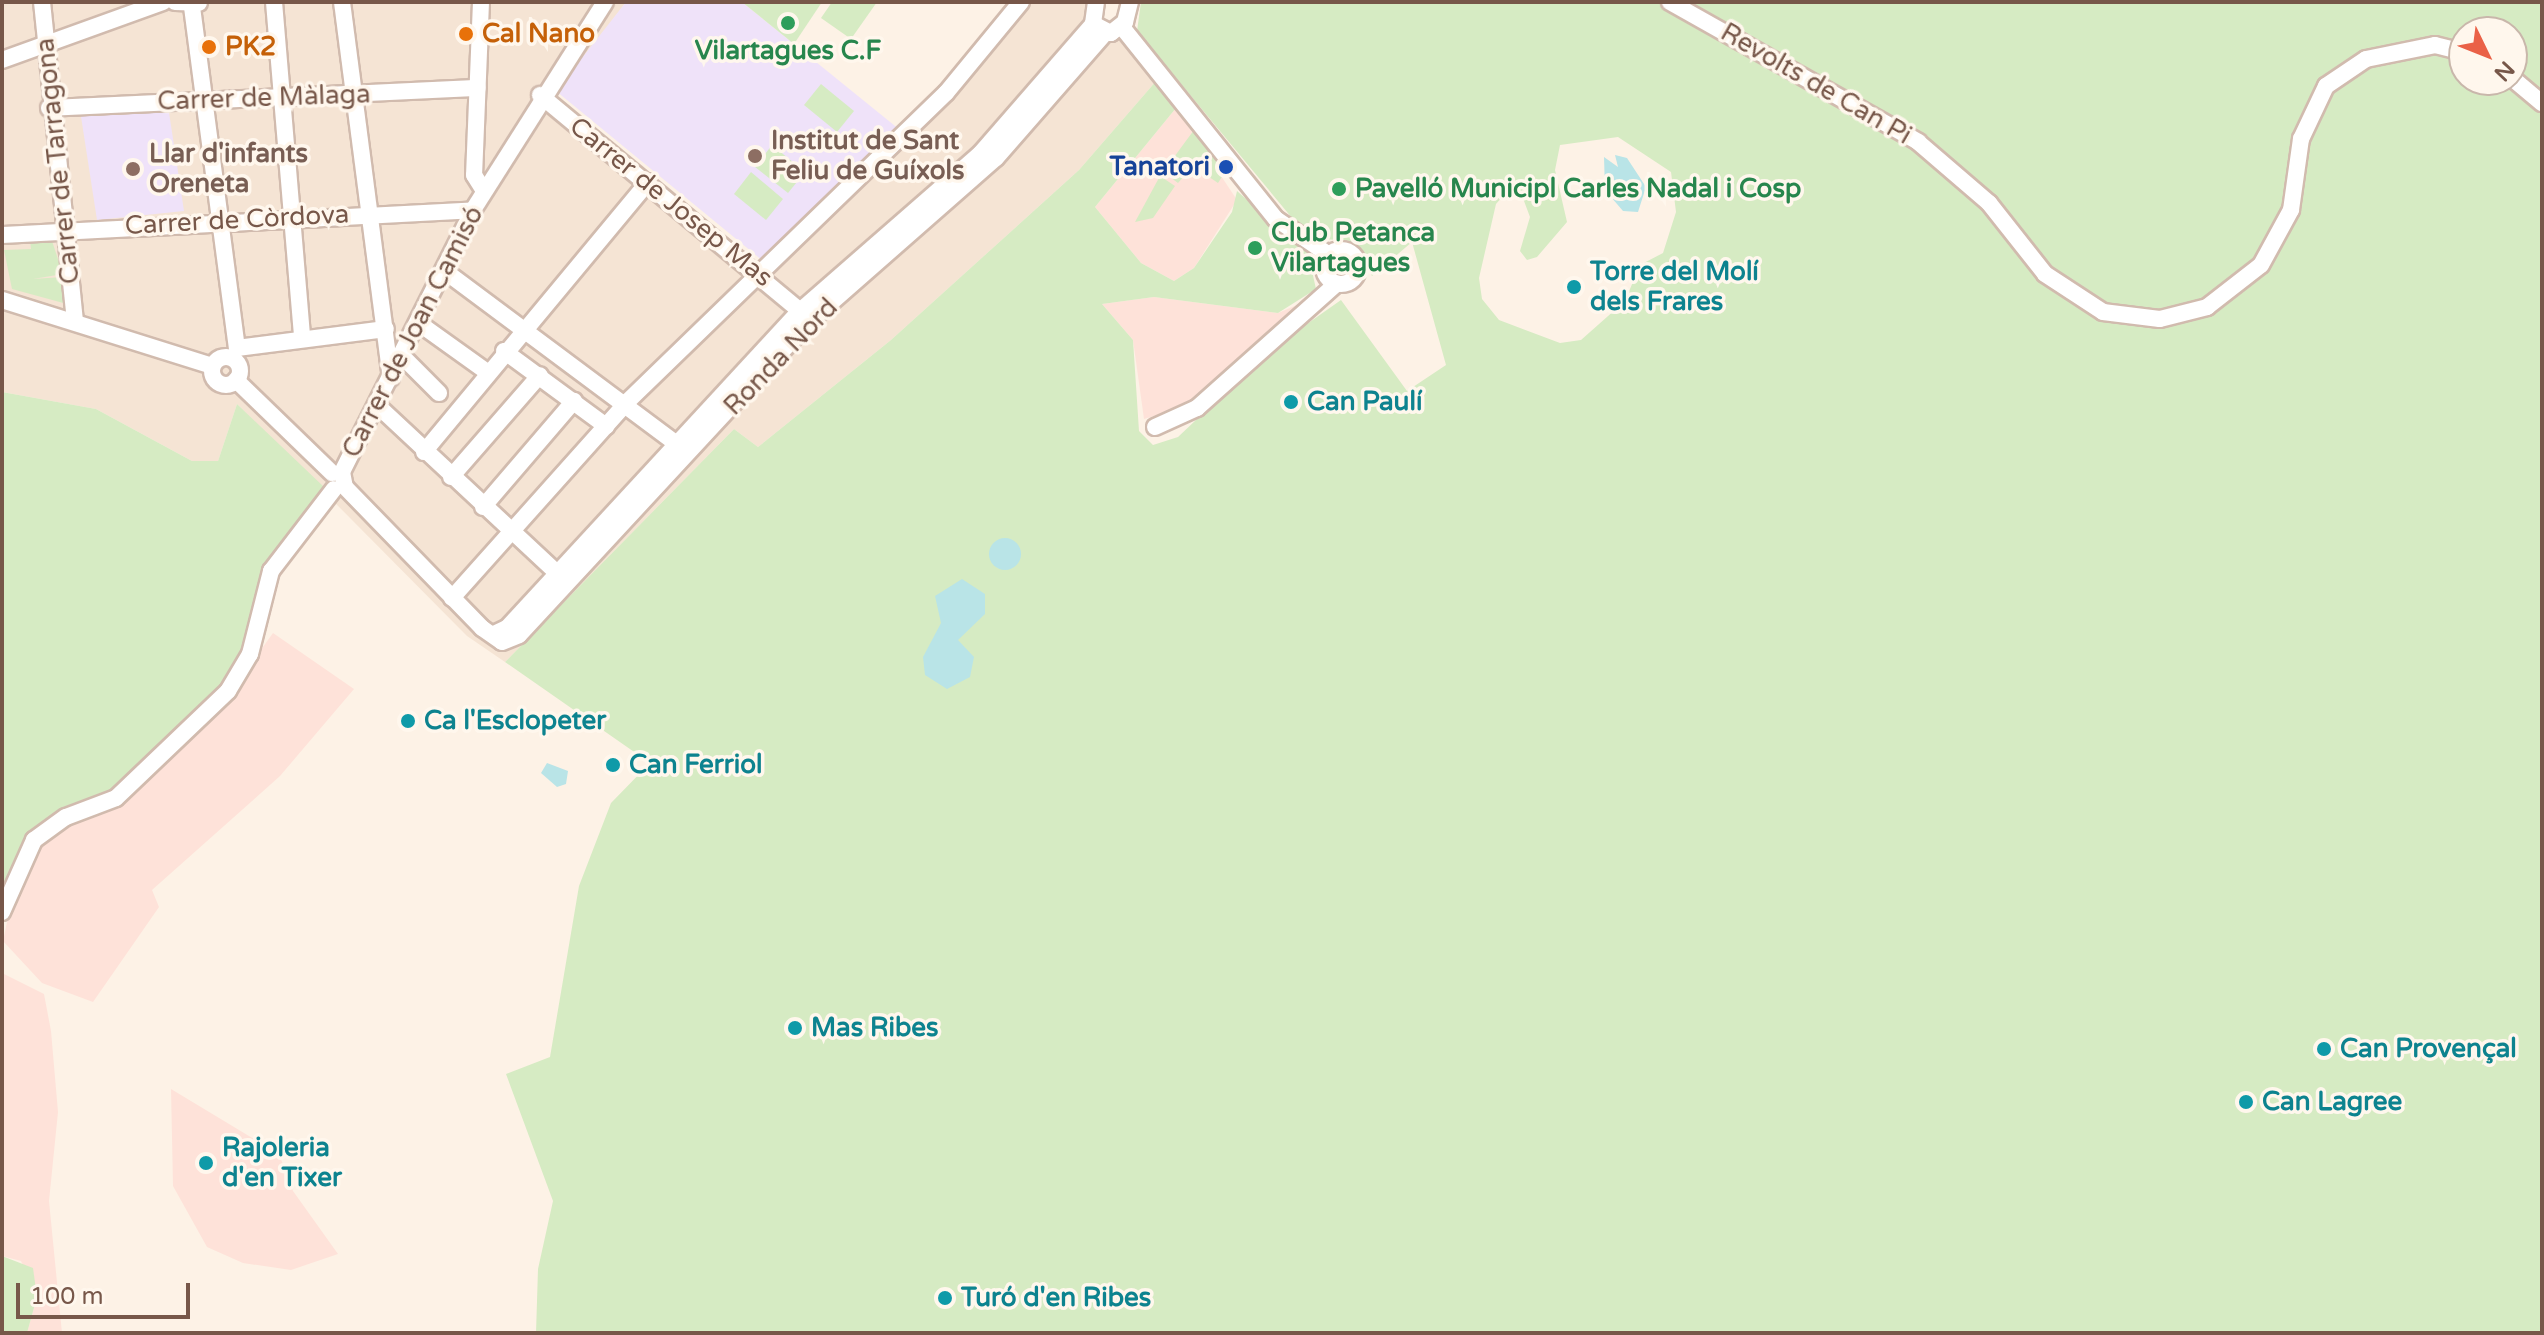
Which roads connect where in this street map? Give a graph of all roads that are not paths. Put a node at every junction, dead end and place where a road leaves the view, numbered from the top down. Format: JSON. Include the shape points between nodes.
{"nodes":[{"id":1,"x":42,"y":2,"type":"edge"},
{"id":2,"x":113,"y":2,"type":"edge"},
{"id":3,"x":163,"y":2,"type":"edge"},
{"id":4,"x":175,"y":2,"type":"edge"},
{"id":5,"x":274,"y":2,"type":"edge"},
{"id":6,"x":342,"y":2,"type":"edge"},
{"id":7,"x":481,"y":2,"type":"edge"},
{"id":8,"x":605,"y":2,"type":"edge"},
{"id":9,"x":1021,"y":2,"type":"edge"},
{"id":10,"x":1095,"y":2,"type":"edge"},
{"id":11,"x":1670,"y":2,"type":"edge"},
{"id":12,"x":196,"y":5,"type":"edge"},
{"id":13,"x":1124,"y":10,"type":"edge"},
{"id":14,"x":116,"y":20,"type":"junction"},
{"id":15,"x":1099,"y":29,"type":"junction"},
{"id":16,"x":47,"y":46,"type":"junction"},
{"id":17,"x":2448,"y":48,"type":"edge"},
{"id":18,"x":2,"y":60,"type":"edge"},
{"id":19,"x":478,"y":88,"type":"junction"},
{"id":20,"x":357,"y":95,"type":"junction"},
{"id":21,"x":540,"y":95,"type":"junction"},
{"id":22,"x":283,"y":97,"type":"junction"},
{"id":23,"x":203,"y":101,"type":"junction"},
{"id":24,"x":49,"y":108,"type":"junction"},
{"id":25,"x":648,"y":182,"type":"junction"},
{"id":26,"x":484,"y":191,"type":"junction"},
{"id":27,"x":473,"y":210,"type":"junction"},
{"id":28,"x":371,"y":213,"type":"junction"},
{"id":29,"x":292,"y":219,"type":"junction"},
{"id":30,"x":221,"y":223,"type":"junction"},
{"id":31,"x":65,"y":229,"type":"junction"},
{"id":32,"x":2,"y":235,"type":"edge"},
{"id":33,"x":1329,"y":255,"type":"junction"},
{"id":34,"x":446,"y":272,"type":"junction"},
{"id":35,"x":759,"y":272,"type":"junction"},
{"id":36,"x":1336,"y":284,"type":"junction"},
{"id":37,"x":2,"y":300,"type":"edge"},
{"id":38,"x":800,"y":311,"type":"junction"},
{"id":39,"x":75,"y":319,"type":"junction"},
{"id":40,"x":420,"y":324,"type":"junction"},
{"id":41,"x":525,"y":325,"type":"junction"},
{"id":42,"x":386,"y":329,"type":"junction"},
{"id":43,"x":302,"y":336,"type":"junction"},
{"id":44,"x":504,"y":351,"type":"junction"},
{"id":45,"x":234,"y":353,"type":"junction"},
{"id":46,"x":403,"y":357,"type":"junction"},
{"id":47,"x":212,"y":366,"type":"junction"},
{"id":48,"x":487,"y":372,"type":"junction"},
{"id":49,"x":540,"y":375,"type":"junction"},
{"id":50,"x":391,"y":378,"type":"junction"},
{"id":51,"x":236,"y":380,"type":"junction"},
{"id":52,"x":439,"y":393,"type":"dead end"},
{"id":53,"x":574,"y":401,"type":"junction"},
{"id":54,"x":628,"y":401,"type":"junction"},
{"id":55,"x":378,"y":406,"type":"junction"},
{"id":56,"x":606,"y":426,"type":"junction"},
{"id":57,"x":1155,"y":427,"type":"dead end"},
{"id":58,"x":677,"y":444,"type":"junction"},
{"id":59,"x":424,"y":452,"type":"junction"},
{"id":60,"x":451,"y":477,"type":"junction"},
{"id":61,"x":338,"y":480,"type":"junction"},
{"id":62,"x":483,"y":507,"type":"junction"},
{"id":63,"x":513,"y":534,"type":"junction"},
{"id":64,"x":557,"y":573,"type":"junction"},
{"id":65,"x":452,"y":598,"type":"junction"},
{"id":66,"x":498,"y":638,"type":"junction"},
{"id":67,"x":2,"y":912,"type":"edge"}],
"edges":[{"from":1,"to":16,"type":"street","name":"Carrer de Tarragona"},
{"from":2,"to":14,"type":"street"},
{"from":3,"to":14,"type":"street"},
{"from":4,"to":12,"type":"street"},
{"from":5,"to":22,"type":"street"},
{"from":6,"to":20,"type":"street"},
{"from":7,"to":19,"type":"street","name":"Carrer de Joan Camisó"},
{"from":8,"to":21,"type":"street"},
{"from":9,"to":35,"type":"street","via":[[946,93]]},
{"from":10,"to":15,"type":"street"},
{"from":11,"to":17,"type":"street","name":"Revolts de Can Pi","via":[[1918,142],[1989,203],[2045,274],[2103,312],[2160,319],[2207,307],[2261,265],[2291,210],[2301,139],[2326,86],[2366,59],[2435,45]]},
{"from":12,"to":23,"type":"street"},
{"from":13,"to":15,"type":"street","name":"Ronda Nord"},
{"from":13,"to":33,"type":"street","via":[[1276,219]]},
{"from":14,"to":16,"type":"street"},
{"from":15,"to":38,"type":"street","name":"Ronda Nord","via":[[980,154]]},
{"from":15,"to":66,"type":"street","name":"Ronda Nord","via":[[996,158],[809,322],[519,635]]},
{"from":16,"to":18,"type":"street"},
{"from":16,"to":24,"type":"street","name":"Carrer de Tarragona"},
{"from":19,"to":20,"type":"street","name":"Carrer de Màlaga"},
{"from":19,"to":26,"type":"street","name":"Carrer de Joan Camisó","via":[[474,175]]},
{"from":20,"to":22,"type":"street","name":"Carrer de Màlaga"},
{"from":20,"to":28,"type":"street"},
{"from":21,"to":25,"type":"street","name":"Carrer de Josep Mas"},
{"from":21,"to":26,"type":"street"},
{"from":22,"to":23,"type":"street","name":"Carrer de Màlaga"},
{"from":22,"to":29,"type":"street"},
{"from":23,"to":24,"type":"street","name":"Carrer de Màlaga"},
{"from":23,"to":30,"type":"street"},
{"from":24,"to":31,"type":"street","name":"Carrer de Tarragona"},
{"from":25,"to":35,"type":"street","name":"Carrer de Josep Mas"},
{"from":25,"to":41,"type":"street"},
{"from":26,"to":27,"type":"street","name":"Carrer de Joan Camisó"},
{"from":27,"to":28,"type":"street","name":"Carrer de Còrdova"},
{"from":27,"to":34,"type":"street","name":"Carrer de Joan Camisó"},
{"from":28,"to":29,"type":"street","name":"Carrer de Còrdova"},
{"from":28,"to":42,"type":"street"},
{"from":29,"to":30,"type":"street","name":"Carrer de Còrdova"},
{"from":29,"to":43,"type":"street"},
{"from":30,"to":31,"type":"street","name":"Carrer de Còrdova"},
{"from":30,"to":45,"type":"street"},
{"from":31,"to":32,"type":"street","name":"Carrer de Còrdova"},
{"from":31,"to":39,"type":"street","name":"Carrer de Tarragona"},
{"from":33,"to":36,"type":"street","via":[[1325,275]]},
{"from":33,"to":36,"type":"street","via":[[1347,251],[1358,265],[1352,281]]},
{"from":34,"to":40,"type":"street","name":"Carrer de Joan Camisó"},
{"from":34,"to":41,"type":"street"},
{"from":35,"to":38,"type":"street","name":"Carrer de Josep Mas"},
{"from":35,"to":54,"type":"street"},
{"from":36,"to":57,"type":"street","via":[[1197,408]]},
{"from":37,"to":39,"type":"street"},
{"from":38,"to":58,"type":"street","name":"Ronda Nord"},
{"from":39,"to":47,"type":"street"},
{"from":40,"to":46,"type":"street","name":"Carrer de Joan Camisó"},
{"from":40,"to":48,"type":"street"},
{"from":41,"to":44,"type":"street"},
{"from":41,"to":54,"type":"street"},
{"from":42,"to":43,"type":"street"},
{"from":42,"to":50,"type":"street"},
{"from":43,"to":45,"type":"street"},
{"from":44,"to":48,"type":"street"},
{"from":44,"to":49,"type":"street"},
{"from":45,"to":47,"type":"street"},
{"from":45,"to":51,"type":"street","via":[[240,369]]},
{"from":46,"to":50,"type":"street","name":"Carrer de Joan Camisó"},
{"from":46,"to":52,"type":"street"},
{"from":47,"to":51,"type":"street","via":[[219,383]]},
{"from":48,"to":59,"type":"street"},
{"from":49,"to":53,"type":"street"},
{"from":49,"to":60,"type":"street"},
{"from":50,"to":55,"type":"street","name":"Carrer de Joan Camisó"},
{"from":51,"to":61,"type":"street"},
{"from":53,"to":56,"type":"street"},
{"from":53,"to":62,"type":"street"},
{"from":54,"to":56,"type":"street"},
{"from":54,"to":58,"type":"street"},
{"from":55,"to":59,"type":"street"},
{"from":55,"to":61,"type":"street","name":"Carrer de Joan Camisó"},
{"from":56,"to":63,"type":"street"},
{"from":58,"to":64,"type":"street","name":"Ronda Nord"},
{"from":59,"to":60,"type":"street"},
{"from":60,"to":62,"type":"street"},
{"from":61,"to":65,"type":"street"},
{"from":61,"to":67,"type":"street","name":"Carrer de Joan Camisó","via":[[271,571],[250,654],[228,691],[116,798],[66,817],[34,840]]},
{"from":62,"to":63,"type":"street"},
{"from":63,"to":64,"type":"street"},
{"from":63,"to":65,"type":"street"},
{"from":64,"to":66,"type":"street","name":"Ronda Nord"},
{"from":65,"to":66,"type":"street"}]}
